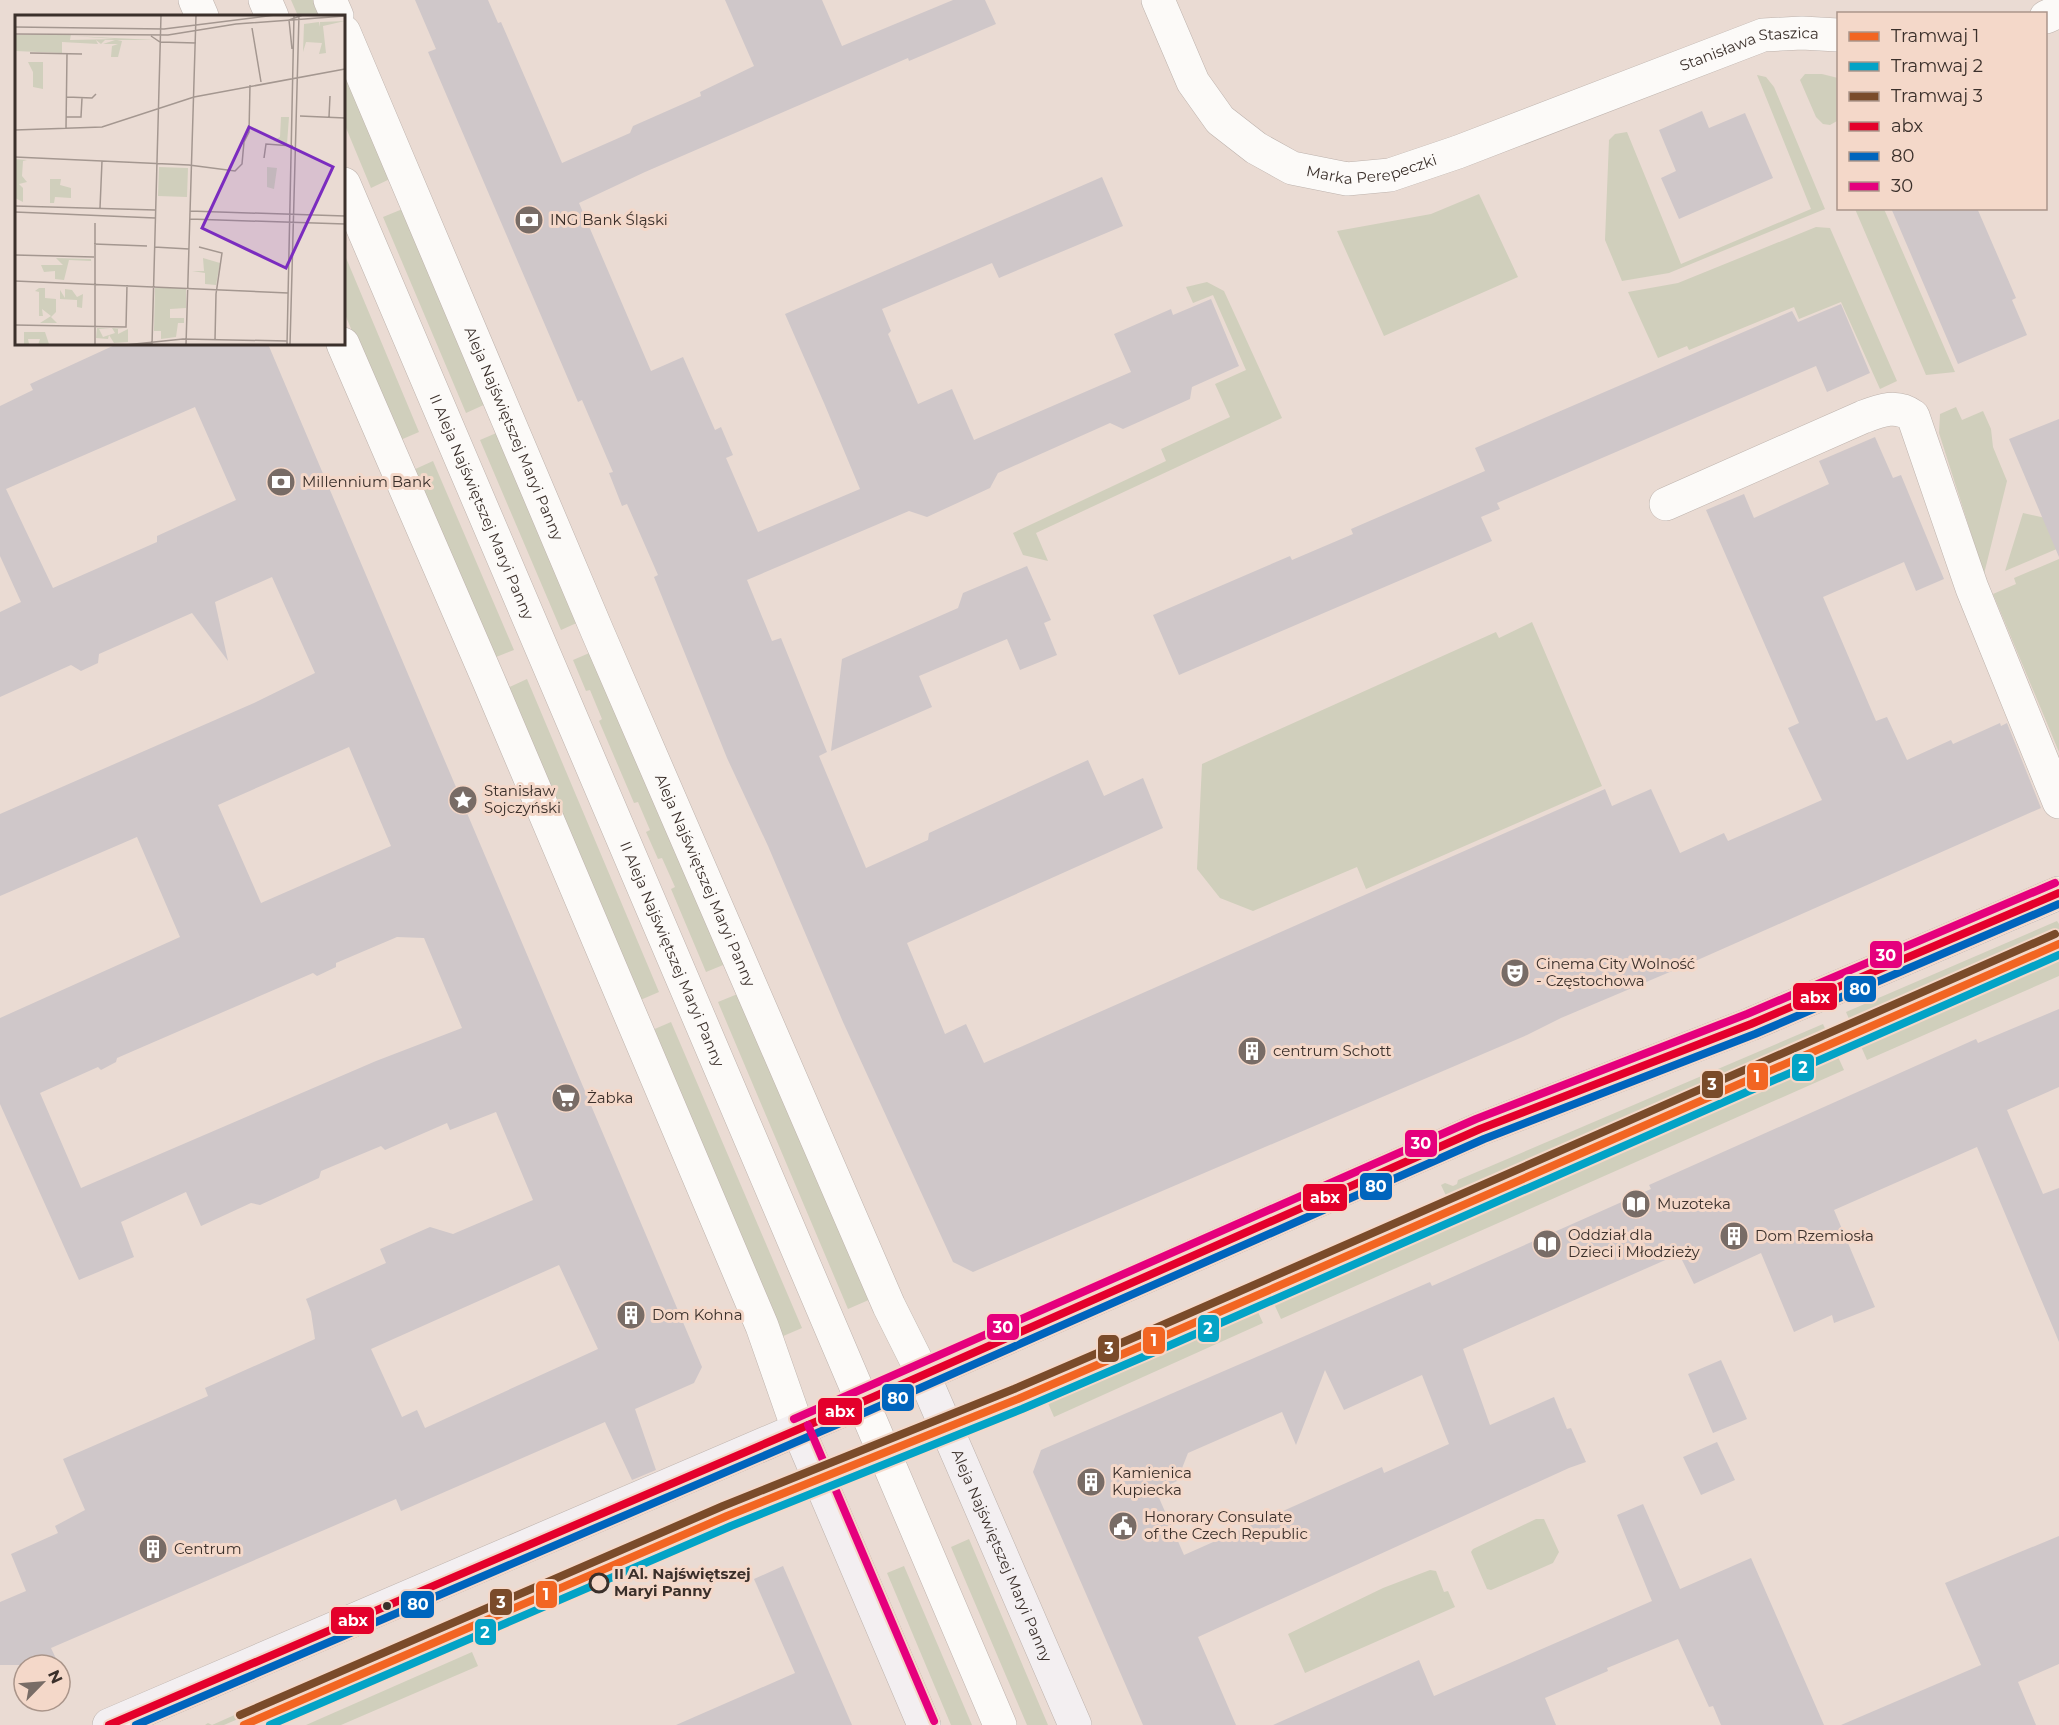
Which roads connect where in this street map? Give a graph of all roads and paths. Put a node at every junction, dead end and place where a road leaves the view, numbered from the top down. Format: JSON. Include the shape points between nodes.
{"nodes":[{"id":1,"x":195,"y":0,"type":"edge"},
{"id":2,"x":265,"y":0,"type":"edge"},
{"id":3,"x":330,"y":0,"type":"edge"},
{"id":4,"x":1158,"y":0,"type":"edge"},
{"id":5,"x":202,"y":15,"type":"edge"},
{"id":6,"x":272,"y":15,"type":"edge"},
{"id":7,"x":337,"y":15,"type":"edge"},
{"id":8,"x":345,"y":34,"type":"edge"},
{"id":9,"x":1837,"y":35,"type":"edge"},
{"id":10,"x":1660,"y":75,"type":"joint"},
{"id":11,"x":345,"y":186,"type":"edge"},
{"id":12,"x":343,"y":345,"type":"edge"},
{"id":13,"x":1666,"y":504,"type":"dead end"},
{"id":14,"x":2059,"y":802,"type":"edge"},
{"id":15,"x":2059,"y":893,"type":"edge"},
{"id":16,"x":923,"y":1374,"type":"junction"},
{"id":17,"x":862,"y":1402,"type":"junction"},
{"id":18,"x":798,"y":1429,"type":"junction"},
{"id":19,"x":109,"y":1725,"type":"edge"},
{"id":20,"x":924,"y":1725,"type":"edge"},
{"id":21,"x":1000,"y":1725,"type":"edge"},
{"id":22,"x":1075,"y":1725,"type":"edge"}],
"edges":[{"from":1,"to":5,"type":"street"},
{"from":2,"to":6,"type":"street"},
{"from":3,"to":7,"type":"street"},
{"from":4,"to":10,"type":"street","name":"Marka Perepeczki","via":[[1193,82],[1220,120],[1256,148],[1292,168],[1347,179],[1390,176]]},
{"from":8,"to":16,"type":"street","name":"Aleja Najświętszej Maryi Panny","via":[[629,705],[889,1306]]},
{"from":9,"to":10,"type":"street","name":"Stanisława Staszica","via":[[1763,34]]},
{"from":11,"to":17,"type":"street","name":"II Aleja Najświętszej Maryi Panny"},
{"from":12,"to":18,"type":"street","via":[[762,1326]]},
{"from":13,"to":14,"type":"street","via":[[1863,417],[1888,408],[1906,411],[1913,417],[1972,588]]},
{"from":15,"to":16,"type":"street","via":[[1751,1024],[1469,1133]]},
{"from":16,"to":17,"type":"street"},
{"from":16,"to":22,"type":"street","name":"Aleja Najświętszej Maryi Panny"},
{"from":17,"to":18,"type":"street"},
{"from":17,"to":21,"type":"street","name":"II Aleja Najświętszej Maryi Panny"},
{"from":18,"to":19,"type":"street"},
{"from":18,"to":20,"type":"street"}]}
